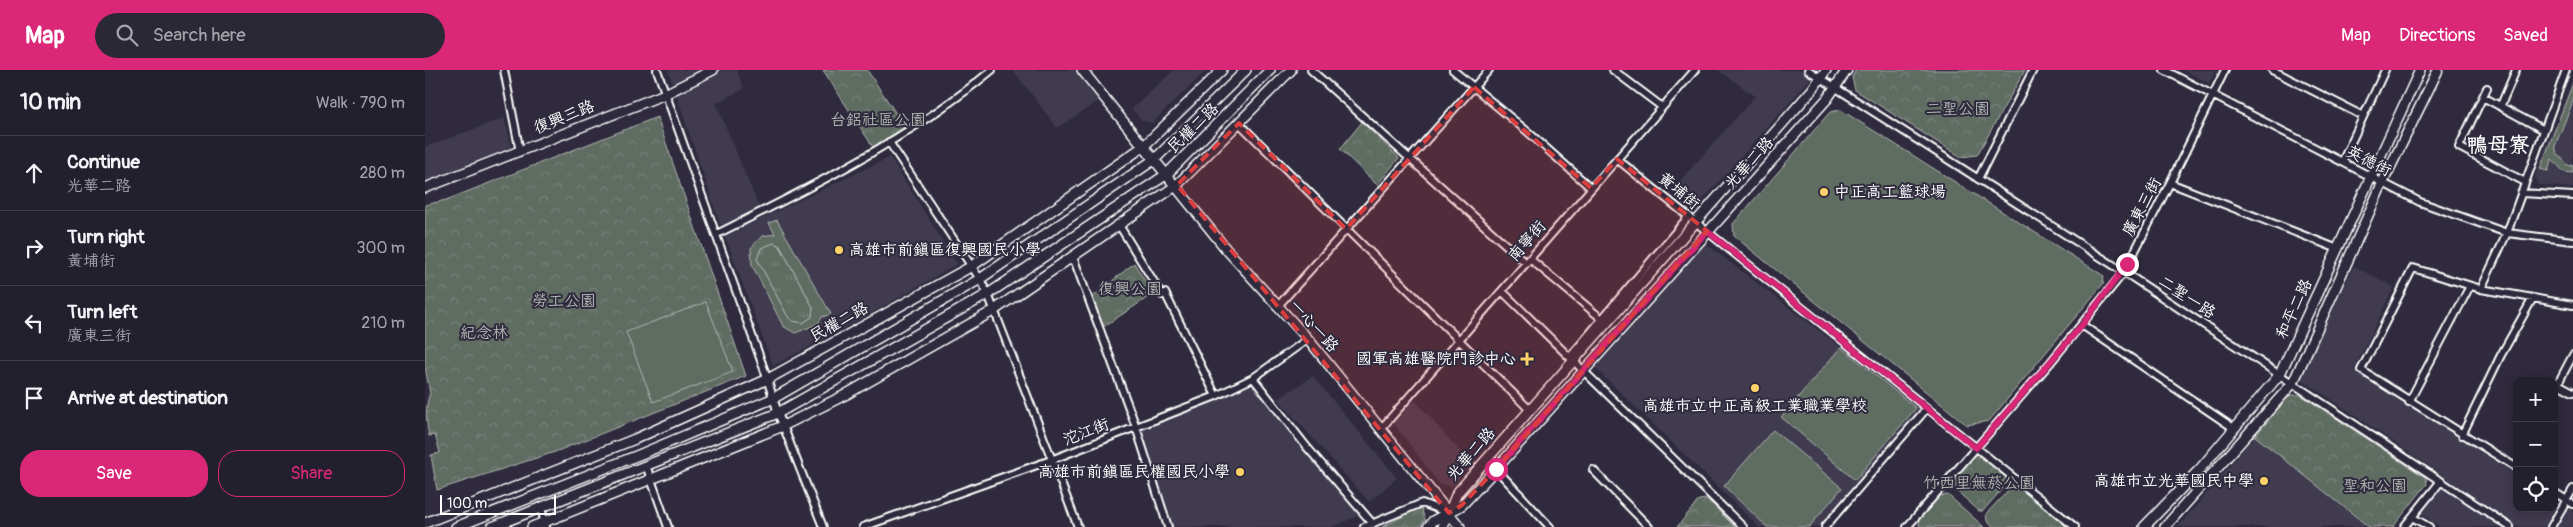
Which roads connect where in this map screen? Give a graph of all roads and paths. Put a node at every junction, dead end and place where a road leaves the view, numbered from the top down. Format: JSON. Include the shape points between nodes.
{"nodes":[{"id":1,"x":504,"y":70,"type":"edge"},
{"id":2,"x":657,"y":70,"type":"edge"},
{"id":3,"x":713,"y":70,"type":"edge"},
{"id":4,"x":992,"y":70,"type":"edge"},
{"id":5,"x":1082,"y":70,"type":"edge"},
{"id":6,"x":1222,"y":70,"type":"edge"},
{"id":7,"x":1246,"y":70,"type":"edge"},
{"id":8,"x":1270,"y":70,"type":"edge"},
{"id":9,"x":1291,"y":70,"type":"edge"},
{"id":10,"x":1311,"y":70,"type":"edge"},
{"id":11,"x":1453,"y":70,"type":"edge"},
{"id":12,"x":1489,"y":70,"type":"edge"},
{"id":13,"x":1613,"y":70,"type":"edge"},
{"id":14,"x":1695,"y":70,"type":"edge"},
{"id":15,"x":1808,"y":70,"type":"edge"},
{"id":16,"x":1826,"y":70,"type":"edge"},
{"id":17,"x":1847,"y":70,"type":"edge"},
{"id":18,"x":2033,"y":70,"type":"edge"},
{"id":19,"x":2164,"y":70,"type":"edge"},
{"id":20,"x":2225,"y":70,"type":"edge"},
{"id":21,"x":2272,"y":70,"type":"edge"},
{"id":22,"x":2385,"y":70,"type":"edge"},
{"id":23,"x":2438,"y":70,"type":"edge"},
{"id":24,"x":2516,"y":70,"type":"edge"},
{"id":25,"x":2418,"y":71,"type":"edge"},
{"id":26,"x":2565,"y":71,"type":"edge"},
{"id":27,"x":1821,"y":79,"type":"junction"},
{"id":28,"x":1474,"y":87,"type":"junction"},
{"id":29,"x":2487,"y":88,"type":"dead end"},
{"id":30,"x":1835,"y":89,"type":"junction"},
{"id":31,"x":665,"y":94,"type":"junction"},
{"id":32,"x":2212,"y":95,"type":"junction"},
{"id":33,"x":2483,"y":97,"type":"junction"},
{"id":34,"x":2501,"y":105,"type":"junction"},
{"id":35,"x":1662,"y":107,"type":"junction"},
{"id":36,"x":2363,"y":116,"type":"junction"},
{"id":37,"x":1239,"y":123,"type":"junction"},
{"id":38,"x":2544,"y":130,"type":"junction"},
{"id":39,"x":889,"y":142,"type":"junction"},
{"id":40,"x":1144,"y":146,"type":"junction"},
{"id":41,"x":520,"y":152,"type":"junction"},
{"id":42,"x":1155,"y":158,"type":"junction"},
{"id":43,"x":1409,"y":159,"type":"junction"},
{"id":44,"x":1617,"y":159,"type":"junction"},
{"id":45,"x":2342,"y":162,"type":"junction"},
{"id":46,"x":1167,"y":174,"type":"junction"},
{"id":47,"x":2371,"y":177,"type":"junction"},
{"id":48,"x":1978,"y":179,"type":"junction"},
{"id":49,"x":2170,"y":182,"type":"junction"},
{"id":50,"x":2525,"y":182,"type":"junction"},
{"id":51,"x":2382,"y":184,"type":"junction"},
{"id":52,"x":1177,"y":185,"type":"junction"},
{"id":53,"x":425,"y":188,"type":"edge"},
{"id":54,"x":1591,"y":188,"type":"junction"},
{"id":55,"x":2521,"y":193,"type":"junction"},
{"id":56,"x":2573,"y":196,"type":"edge"},
{"id":57,"x":1692,"y":218,"type":"junction"},
{"id":58,"x":1119,"y":225,"type":"junction"},
{"id":59,"x":1347,"y":229,"type":"junction"},
{"id":60,"x":1707,"y":231,"type":"junction"},
{"id":61,"x":2507,"y":233,"type":"junction"},
{"id":62,"x":717,"y":234,"type":"junction"},
{"id":63,"x":2573,"y":241,"type":"edge"},
{"id":64,"x":2338,"y":249,"type":"junction"},
{"id":65,"x":1073,"y":257,"type":"junction"},
{"id":66,"x":1528,"y":261,"type":"junction"},
{"id":67,"x":972,"y":266,"type":"junction"},
{"id":68,"x":2124,"y":272,"type":"junction"},
{"id":69,"x":981,"y":279,"type":"junction"},
{"id":70,"x":1638,"y":286,"type":"junction"},
{"id":71,"x":2470,"y":286,"type":"junction"},
{"id":72,"x":2481,"y":289,"type":"junction"},
{"id":73,"x":1502,"y":291,"type":"junction"},
{"id":74,"x":988,"y":294,"type":"junction"},
{"id":75,"x":1649,"y":296,"type":"junction"},
{"id":76,"x":2533,"y":298,"type":"junction"},
{"id":77,"x":2573,"y":305,"type":"edge"},
{"id":78,"x":1277,"y":307,"type":"junction"},
{"id":79,"x":993,"y":311,"type":"junction"},
{"id":80,"x":1602,"y":319,"type":"junction"},
{"id":81,"x":2082,"y":325,"type":"junction"},
{"id":82,"x":1308,"y":339,"type":"junction"},
{"id":83,"x":1458,"y":340,"type":"junction"},
{"id":84,"x":2573,"y":355,"type":"edge"},
{"id":85,"x":1571,"y":359,"type":"junction"},
{"id":86,"x":1583,"y":370,"type":"junction"},
{"id":87,"x":2280,"y":374,"type":"junction"},
{"id":88,"x":1253,"y":378,"type":"junction"},
{"id":89,"x":768,"y":379,"type":"junction"},
{"id":90,"x":2293,"y":383,"type":"junction"},
{"id":91,"x":2558,"y":384,"type":"edge"},
{"id":92,"x":2558,"y":388,"type":"edge"},
{"id":93,"x":2573,"y":392,"type":"edge"},
{"id":94,"x":1216,"y":396,"type":"junction"},
{"id":95,"x":774,"y":398,"type":"junction"},
{"id":96,"x":2409,"y":402,"type":"junction"},
{"id":97,"x":1927,"y":408,"type":"junction"},
{"id":98,"x":1530,"y":410,"type":"junction"},
{"id":99,"x":778,"y":414,"type":"junction"},
{"id":100,"x":783,"y":426,"type":"junction"},
{"id":101,"x":1136,"y":427,"type":"junction"},
{"id":102,"x":2235,"y":428,"type":"junction"},
{"id":103,"x":1380,"y":430,"type":"junction"},
{"id":104,"x":2462,"y":435,"type":"junction"},
{"id":105,"x":1976,"y":448,"type":"junction"},
{"id":106,"x":1051,"y":460,"type":"junction"},
{"id":107,"x":2513,"y":463,"type":"edge"},
{"id":108,"x":647,"y":468,"type":"junction"},
{"id":109,"x":1496,"y":469,"type":"junction"},
{"id":110,"x":2200,"y":469,"type":"junction"},
{"id":111,"x":1593,"y":470,"type":"dead end"},
{"id":112,"x":650,"y":478,"type":"junction"},
{"id":113,"x":2210,"y":478,"type":"junction"},
{"id":114,"x":2441,"y":481,"type":"junction"},
{"id":115,"x":2573,"y":489,"type":"edge"},
{"id":116,"x":2558,"y":494,"type":"edge"},
{"id":117,"x":2570,"y":502,"type":"edge"},
{"id":118,"x":541,"y":508,"type":"junction"},
{"id":119,"x":1449,"y":513,"type":"junction"},
{"id":120,"x":2412,"y":516,"type":"junction"},
{"id":121,"x":425,"y":523,"type":"edge"},
{"id":122,"x":1373,"y":524,"type":"junction"},
{"id":123,"x":545,"y":525,"type":"edge"},
{"id":124,"x":456,"y":527,"type":"edge"},
{"id":125,"x":492,"y":527,"type":"edge"},
{"id":126,"x":532,"y":527,"type":"edge"},
{"id":127,"x":668,"y":527,"type":"edge"},
{"id":128,"x":823,"y":527,"type":"edge"},
{"id":129,"x":863,"y":527,"type":"edge"},
{"id":130,"x":1078,"y":527,"type":"edge"},
{"id":131,"x":1168,"y":527,"type":"edge"},
{"id":132,"x":1364,"y":527,"type":"edge"},
{"id":133,"x":1428,"y":527,"type":"edge"},
{"id":134,"x":1443,"y":527,"type":"edge"},
{"id":135,"x":1460,"y":527,"type":"edge"},
{"id":136,"x":1550,"y":527,"type":"edge"},
{"id":137,"x":1649,"y":527,"type":"edge"},
{"id":138,"x":1743,"y":527,"type":"edge"},
{"id":139,"x":1825,"y":527,"type":"edge"},
{"id":140,"x":1907,"y":527,"type":"edge"},
{"id":141,"x":2075,"y":527,"type":"edge"},
{"id":142,"x":2144,"y":527,"type":"edge"},
{"id":143,"x":2165,"y":527,"type":"edge"},
{"id":144,"x":2404,"y":527,"type":"edge"},
{"id":145,"x":2429,"y":527,"type":"edge"},
{"id":146,"x":2510,"y":527,"type":"edge"},
{"id":147,"x":2551,"y":527,"type":"edge"}],
"edges":[{"from":1,"to":41,"type":"street"},
{"from":2,"to":31,"type":"street"},
{"from":3,"to":31,"type":"street","name":"復興三路"},
{"from":4,"to":39,"type":"street","via":[[971,88]]},
{"from":5,"to":40,"type":"street","name":"一心一路"},
{"from":6,"to":40,"type":"street","name":"民權二路"},
{"from":7,"to":42,"type":"street","name":"民權二路"},
{"from":8,"to":46,"type":"street","name":"民權二路"},
{"from":9,"to":37,"type":"street","name":"民權二路"},
{"from":10,"to":43,"type":"street"},
{"from":11,"to":28,"type":"street"},
{"from":12,"to":28,"type":"street"},
{"from":13,"to":35,"type":"street"},
{"from":14,"to":35,"type":"street","name":"南寧街"},
{"from":15,"to":27,"type":"street","name":"二聖一路"},
{"from":16,"to":27,"type":"street","name":"光華二路"},
{"from":17,"to":30,"type":"street","name":"光華二路"},
{"from":18,"to":48,"type":"street"},
{"from":19,"to":32,"type":"street","name":"英德街"},
{"from":20,"to":32,"type":"street","name":"廣東三街"},
{"from":21,"to":36,"type":"street"},
{"from":22,"to":36,"type":"street"},
{"from":23,"to":51,"type":"street","name":"和平二路"},
{"from":24,"to":34,"type":"street"},
{"from":25,"to":47,"type":"street","name":"和平二路"},
{"from":26,"to":38,"type":"street"},
{"from":27,"to":30,"type":"street","name":"二聖一路"},
{"from":27,"to":57,"type":"street","name":"光華二路"},
{"from":28,"to":43,"type":"street"},
{"from":28,"to":54,"type":"street"},
{"from":29,"to":33,"type":"street"},
{"from":30,"to":48,"type":"street","name":"二聖一路"},
{"from":30,"to":60,"type":"street","name":"光華二路"},
{"from":31,"to":41,"type":"street","name":"復興三路"},
{"from":31,"to":62,"type":"street"},
{"from":32,"to":45,"type":"street","name":"英德街"},
{"from":32,"to":49,"type":"street","name":"廣東三街"},
{"from":33,"to":34,"type":"street"},
{"from":33,"to":50,"type":"street","via":[[2459,147]]},
{"from":34,"to":38,"type":"street"},
{"from":35,"to":44,"type":"street","name":"南寧街"},
{"from":36,"to":45,"type":"street"},
{"from":37,"to":52,"type":"street","name":"民權二路"},
{"from":37,"to":59,"type":"street"},
{"from":38,"to":50,"type":"street"},
{"from":39,"to":62,"type":"street"},
{"from":39,"to":67,"type":"street"},
{"from":40,"to":42,"type":"street","name":"一心一路"},
{"from":40,"to":67,"type":"street","name":"民權二路"},
{"from":41,"to":53,"type":"street","name":"復興三路"},
{"from":42,"to":46,"type":"street","name":"一心一路"},
{"from":42,"to":69,"type":"street","name":"民權二路"},
{"from":43,"to":59,"type":"street"},
{"from":43,"to":66,"type":"street"},
{"from":44,"to":54,"type":"street","name":"南寧街"},
{"from":44,"to":57,"type":"street","name":"黃埔街"},
{"from":45,"to":47,"type":"street","name":"英德街"},
{"from":46,"to":52,"type":"street","name":"一心一路"},
{"from":46,"to":74,"type":"street","name":"民權二路"},
{"from":47,"to":51,"type":"street","name":"英德街"},
{"from":47,"to":64,"type":"street","name":"和平二路"},
{"from":48,"to":68,"type":"street","name":"二聖一路"},
{"from":49,"to":64,"type":"street"},
{"from":49,"to":68,"type":"street","name":"廣東三街"},
{"from":50,"to":55,"type":"street"},
{"from":51,"to":61,"type":"street","name":"英德街","via":[[2446,212]]},
{"from":51,"to":90,"type":"street","name":"和平二路"},
{"from":52,"to":58,"type":"street","name":"民權二路"},
{"from":52,"to":78,"type":"street","name":"一心一路"},
{"from":54,"to":66,"type":"street","name":"南寧街"},
{"from":55,"to":56,"type":"street"},
{"from":55,"to":61,"type":"street"},
{"from":57,"to":60,"type":"street","name":"黃埔街"},
{"from":57,"to":70,"type":"street","name":"光華二路"},
{"from":57,"to":80,"type":"street"},
{"from":58,"to":65,"type":"street","name":"民權二路"},
{"from":58,"to":94,"type":"street","via":[[1163,294]]},
{"from":59,"to":78,"type":"street"},
{"from":59,"to":83,"type":"street"},
{"from":60,"to":75,"type":"street","name":"光華二路"},
{"from":60,"to":97,"type":"street","name":"黃埔街"},
{"from":61,"to":63,"type":"street","name":"英德街"},
{"from":61,"to":72,"type":"street"},
{"from":62,"to":89,"type":"street"},
{"from":64,"to":87,"type":"street","name":"和平二路"},
{"from":65,"to":79,"type":"street","name":"民權二路"},
{"from":65,"to":101,"type":"street"},
{"from":66,"to":73,"type":"street","name":"南寧街"},
{"from":66,"to":80,"type":"street"},
{"from":67,"to":69,"type":"street"},
{"from":67,"to":89,"type":"street","name":"民權二路"},
{"from":68,"to":81,"type":"street","name":"廣東三街"},
{"from":68,"to":87,"type":"street","name":"二聖一路"},
{"from":69,"to":74,"type":"street"},
{"from":69,"to":95,"type":"street","name":"民權二路"},
{"from":70,"to":75,"type":"street"},
{"from":70,"to":85,"type":"street","name":"光華二路"},
{"from":71,"to":72,"type":"street"},
{"from":71,"to":96,"type":"street"},
{"from":71,"to":96,"type":"street","via":[[2413,268],[2361,370]]},
{"from":72,"to":76,"type":"street"},
{"from":73,"to":83,"type":"street","name":"南寧街"},
{"from":73,"to":85,"type":"street"},
{"from":74,"to":79,"type":"street"},
{"from":74,"to":99,"type":"street","name":"民權二路"},
{"from":75,"to":86,"type":"street","name":"光華二路"},
{"from":76,"to":77,"type":"street"},
{"from":76,"to":104,"type":"street"},
{"from":78,"to":82,"type":"street","name":"一心一路"},
{"from":79,"to":100,"type":"street","name":"民權二路","via":[[854,390]]},
{"from":79,"to":106,"type":"street"},
{"from":80,"to":85,"type":"street"},
{"from":81,"to":102,"type":"street"},
{"from":81,"to":105,"type":"street","name":"廣東三街"},
{"from":82,"to":88,"type":"street","name":"沱江街"},
{"from":82,"to":103,"type":"street","name":"一心一路"},
{"from":83,"to":98,"type":"street"},
{"from":83,"to":103,"type":"street","name":"南寧街"},
{"from":84,"to":91,"type":"street"},
{"from":85,"to":86,"type":"street"},
{"from":85,"to":98,"type":"street","name":"光華二路"},
{"from":86,"to":109,"type":"street","name":"光華二路"},
{"from":86,"to":138,"type":"street"},
{"from":87,"to":90,"type":"street","name":"二聖一路"},
{"from":87,"to":102,"type":"street","name":"和平二路"},
{"from":88,"to":94,"type":"street","name":"沱江街"},
{"from":88,"to":122,"type":"street"},
{"from":89,"to":95,"type":"street"},
{"from":89,"to":121,"type":"street","name":"民權二路","via":[[635,439]]},
{"from":90,"to":113,"type":"street","name":"和平二路"},
{"from":90,"to":114,"type":"street","name":"二聖一路"},
{"from":92,"to":93,"type":"street"},
{"from":94,"to":101,"type":"street","name":"沱江街"},
{"from":95,"to":99,"type":"street"},
{"from":95,"to":124,"type":"street","name":"民權二路"},
{"from":96,"to":104,"type":"street"},
{"from":97,"to":105,"type":"street","name":"黃埔街"},
{"from":97,"to":139,"type":"street"},
{"from":98,"to":119,"type":"street","name":"光華二路","via":[[1457,493]]},
{"from":99,"to":100,"type":"street"},
{"from":99,"to":108,"type":"street","name":"民權二路"},
{"from":100,"to":112,"type":"street","name":"民權二路"},
{"from":100,"to":128,"type":"street"},
{"from":101,"to":106,"type":"street","name":"沱江街"},
{"from":101,"to":131,"type":"street"},
{"from":102,"to":110,"type":"street","name":"和平二路"},
{"from":103,"to":119,"type":"street","name":"一心一路"},
{"from":104,"to":107,"type":"street"},
{"from":105,"to":140,"type":"street","name":"廣東三街"},
{"from":105,"to":141,"type":"street","name":"黃埔街"},
{"from":106,"to":129,"type":"street","name":"沱江街"},
{"from":106,"to":130,"type":"street"},
{"from":108,"to":112,"type":"street"},
{"from":108,"to":118,"type":"street","name":"民權二路"},
{"from":109,"to":119,"type":"street","name":"光華二路","via":[[1462,505]]},
{"from":109,"to":136,"type":"street"},
{"from":110,"to":113,"type":"street"},
{"from":110,"to":142,"type":"street","name":"和平二路"},
{"from":111,"to":137,"type":"street"},
{"from":112,"to":123,"type":"street","name":"民權二路"},
{"from":112,"to":127,"type":"street"},
{"from":113,"to":143,"type":"street","name":"和平二路"},
{"from":114,"to":120,"type":"street"},
{"from":114,"to":146,"type":"street","name":"二聖一路"},
{"from":115,"to":117,"type":"street"},
{"from":116,"to":117,"type":"street"},
{"from":117,"to":147,"type":"street"},
{"from":118,"to":123,"type":"street"},
{"from":118,"to":125,"type":"street","name":"民權二路"},
{"from":119,"to":122,"type":"street","via":[[1422,502]]},
{"from":119,"to":133,"type":"street"},
{"from":119,"to":134,"type":"street"},
{"from":119,"to":135,"type":"street","name":"一心一路"},
{"from":120,"to":144,"type":"street"},
{"from":120,"to":145,"type":"street"},
{"from":122,"to":132,"type":"street"},
{"from":123,"to":126,"type":"street","name":"民權二路"}]}
